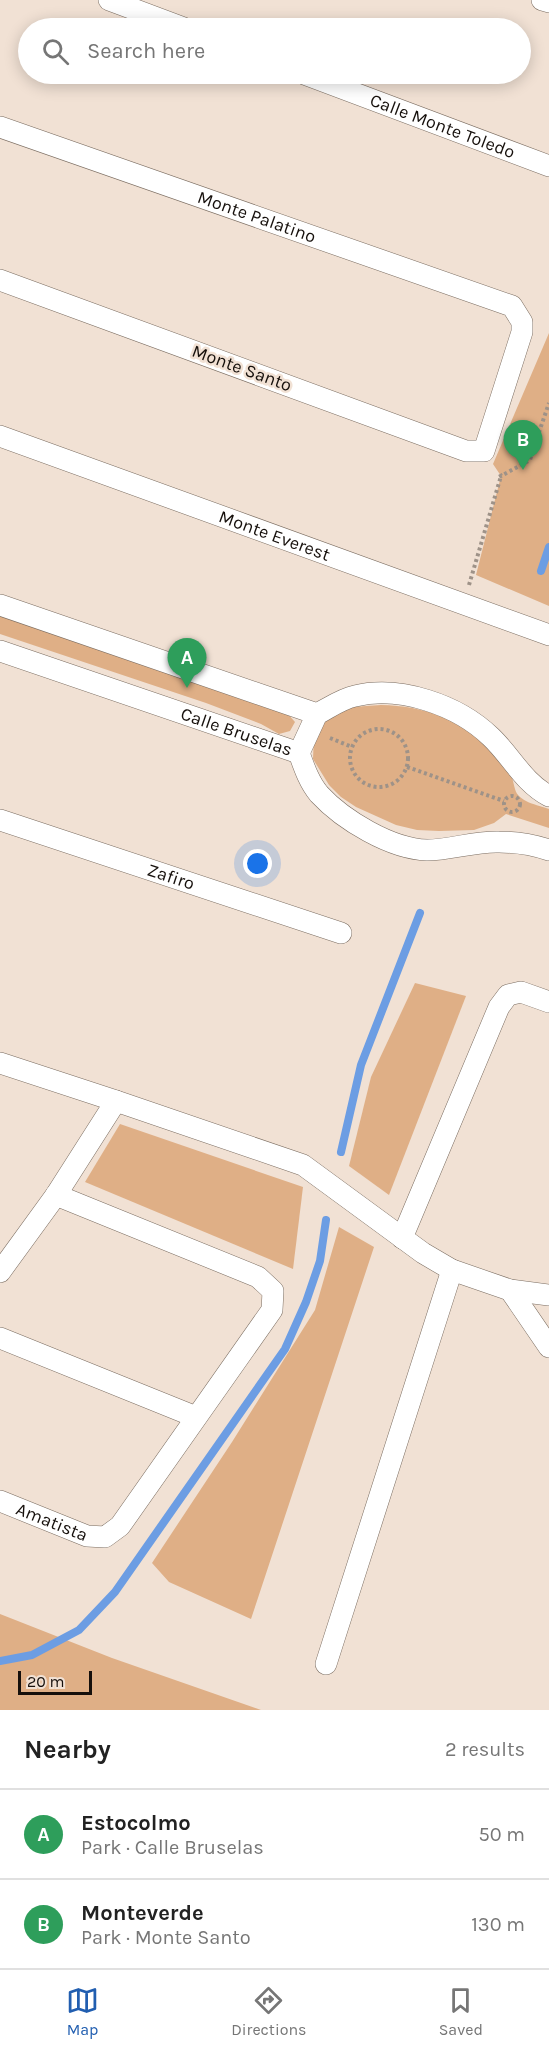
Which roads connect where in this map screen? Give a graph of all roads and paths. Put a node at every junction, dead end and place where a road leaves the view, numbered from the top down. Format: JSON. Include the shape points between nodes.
{"nodes":[{"id":1,"x":109,"y":0,"type":"edge"},
{"id":2,"x":543,"y":0,"type":"edge"},
{"id":3,"x":549,"y":2,"type":"edge"},
{"id":4,"x":157,"y":18,"type":"edge"},
{"id":5,"x":331,"y":84,"type":"edge"},
{"id":6,"x":0,"y":127,"type":"edge"},
{"id":7,"x":549,"y":165,"type":"edge"},
{"id":8,"x":0,"y":280,"type":"edge"},
{"id":9,"x":549,"y":403,"type":"edge"},
{"id":10,"x":491,"y":430,"type":"junction"},
{"id":11,"x":0,"y":436,"type":"edge"},
{"id":12,"x":535,"y":444,"type":"junction"},
{"id":13,"x":484,"y":451,"type":"junction"},
{"id":14,"x":501,"y":476,"type":"junction"},
{"id":15,"x":464,"y":604,"type":"junction"},
{"id":16,"x":0,"y":605,"type":"edge"},
{"id":17,"x":549,"y":635,"type":"edge"},
{"id":18,"x":0,"y":651,"type":"edge"},
{"id":19,"x":317,"y":714,"type":"junction"},
{"id":20,"x":299,"y":753,"type":"junction"},
{"id":21,"x":407,"y":767,"type":"junction"},
{"id":22,"x":549,"y":796,"type":"edge"},
{"id":23,"x":504,"y":801,"type":"junction"},
{"id":24,"x":0,"y":820,"type":"edge"},
{"id":25,"x":549,"y":850,"type":"edge"},
{"id":26,"x":341,"y":933,"type":"dead end"},
{"id":27,"x":549,"y":1002,"type":"edge"},
{"id":28,"x":0,"y":1063,"type":"edge"},
{"id":29,"x":116,"y":1101,"type":"junction"},
{"id":30,"x":56,"y":1195,"type":"junction"},
{"id":31,"x":402,"y":1238,"type":"junction"},
{"id":32,"x":452,"y":1270,"type":"junction"},
{"id":33,"x":0,"y":1272,"type":"edge"},
{"id":34,"x":510,"y":1290,"type":"junction"},
{"id":35,"x":549,"y":1295,"type":"edge"},
{"id":36,"x":0,"y":1338,"type":"edge"},
{"id":37,"x":549,"y":1347,"type":"edge"},
{"id":38,"x":196,"y":1417,"type":"junction"},
{"id":39,"x":0,"y":1502,"type":"edge"},
{"id":40,"x":326,"y":1664,"type":"dead end"}],
"edges":[{"from":1,"to":4,"type":"street"},
{"from":2,"to":3,"type":"street"},
{"from":5,"to":7,"type":"street","name":"Calle Monte Toledo"},
{"from":6,"to":10,"type":"street","name":"Monte Palatino","via":[[512,306],[522,322],[522,332]]},
{"from":8,"to":13,"type":"street","name":"Monte Santo","via":[[466,451]]},
{"from":9,"to":12,"type":"path"},
{"from":10,"to":12,"type":"path"},
{"from":10,"to":13,"type":"street"},
{"from":11,"to":15,"type":"street","name":"Monte Everest"},
{"from":12,"to":14,"type":"path","via":[[530,460]]},
{"from":13,"to":14,"type":"path"},
{"from":14,"to":15,"type":"path"},
{"from":15,"to":17,"type":"street","name":"Monte Everest"},
{"from":16,"to":19,"type":"street"},
{"from":18,"to":20,"type":"street","name":"Calle Bruselas"},
{"from":19,"to":20,"type":"street"},
{"from":19,"to":22,"type":"street","via":[[367,694],[419,698],[472,721],[531,784]]},
{"from":20,"to":25,"type":"street","name":"Calle Bruselas","via":[[318,793],[380,837],[424,850],[498,842]]},
{"from":21,"to":21,"type":"path","via":[[407,748],[394,732],[365,732],[352,747],[355,774],[369,785],[387,786],[402,776]]},
{"from":21,"to":23,"type":"path"},
{"from":23,"to":23,"type":"path","via":[[510,795],[516,796],[520,806],[509,812]]},
{"from":24,"to":26,"type":"street","name":"Zafiro"},
{"from":27,"to":31,"type":"street","via":[[521,992],[508,995],[499,1007]]},
{"from":28,"to":29,"type":"street"},
{"from":29,"to":30,"type":"street"},
{"from":29,"to":31,"type":"street","via":[[303,1165]]},
{"from":30,"to":33,"type":"street"},
{"from":30,"to":38,"type":"street","via":[[258,1277],[273,1291],[272,1310]]},
{"from":31,"to":32,"type":"street"},
{"from":32,"to":34,"type":"street"},
{"from":32,"to":40,"type":"street"},
{"from":34,"to":35,"type":"street"},
{"from":34,"to":37,"type":"street"},
{"from":36,"to":38,"type":"street"},
{"from":38,"to":39,"type":"street","name":"Amatista","via":[[120,1526],[105,1537],[87,1536]]}]}
